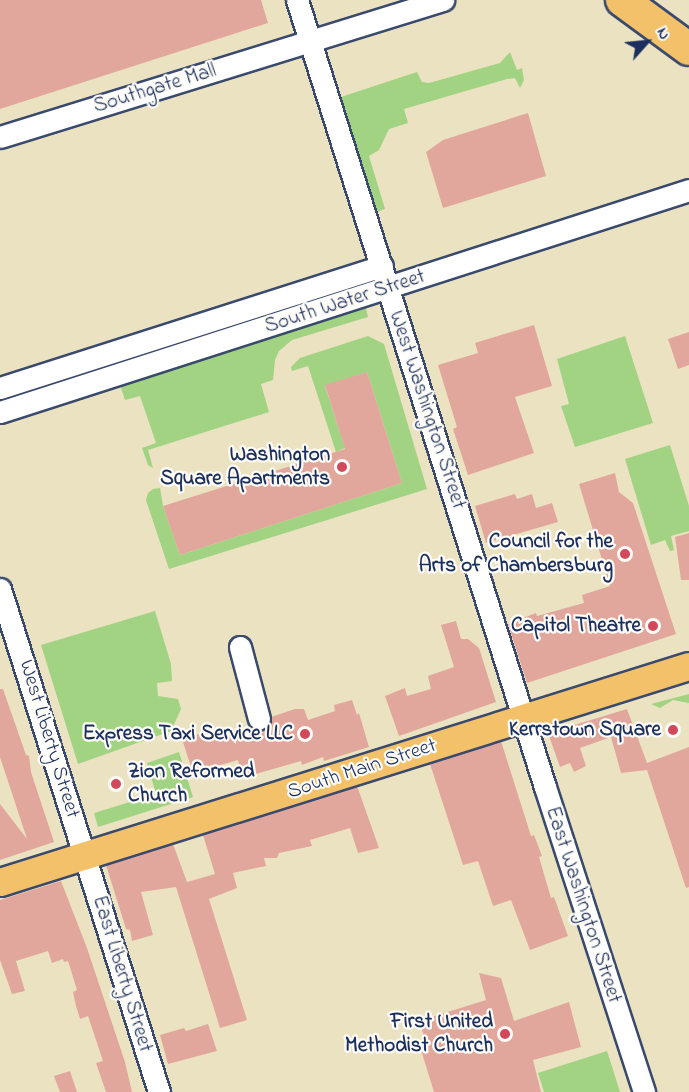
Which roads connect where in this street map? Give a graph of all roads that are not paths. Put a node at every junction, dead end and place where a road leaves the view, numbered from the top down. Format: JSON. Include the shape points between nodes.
{"nodes":[{"id":1,"x":297,"y":0,"type":"edge"},
{"id":2,"x":443,"y":0,"type":"edge"},
{"id":3,"x":622,"y":0,"type":"edge"},
{"id":4,"x":310,"y":41,"type":"junction"},
{"id":5,"x":689,"y":50,"type":"edge"},
{"id":6,"x":0,"y":137,"type":"edge"},
{"id":7,"x":689,"y":190,"type":"edge"},
{"id":8,"x":382,"y":266,"type":"junction"},
{"id":9,"x":389,"y":288,"type":"junction"},
{"id":10,"x":0,"y":388,"type":"edge"},
{"id":11,"x":0,"y":412,"type":"edge"},
{"id":12,"x":0,"y":589,"type":"edge"},
{"id":13,"x":240,"y":647,"type":"dead end"},
{"id":14,"x":689,"y":666,"type":"edge"},
{"id":15,"x":524,"y":718,"type":"junction"},
{"id":16,"x":259,"y":719,"type":"dead end"},
{"id":17,"x":85,"y":856,"type":"junction"},
{"id":18,"x":0,"y":882,"type":"edge"},
{"id":19,"x":159,"y":1092,"type":"edge"},
{"id":20,"x":644,"y":1092,"type":"edge"}],
"edges":[{"from":1,"to":4,"type":"street","name":"West Washington Street"},
{"from":2,"to":4,"type":"street","name":"Southgate Mall"},
{"from":3,"to":5,"type":"highway"},
{"from":4,"to":6,"type":"street","name":"Southgate Mall"},
{"from":4,"to":8,"type":"street","name":"West Washington Street"},
{"from":7,"to":9,"type":"street","name":"South Water Street"},
{"from":8,"to":9,"type":"street","name":"West Washington Street"},
{"from":8,"to":10,"type":"street","name":"South Water Street"},
{"from":9,"to":11,"type":"street","name":"South Water Street"},
{"from":9,"to":15,"type":"street","name":"West Washington Street"},
{"from":12,"to":17,"type":"street","name":"West Liberty Street"},
{"from":13,"to":16,"type":"street"},
{"from":14,"to":15,"type":"main road","name":"South Main Street"},
{"from":15,"to":17,"type":"main road","name":"South Main Street"},
{"from":15,"to":20,"type":"street","name":"East Washington Street"},
{"from":17,"to":18,"type":"main road","name":"South Main Street"},
{"from":17,"to":19,"type":"street","name":"East Liberty Street"}]}
